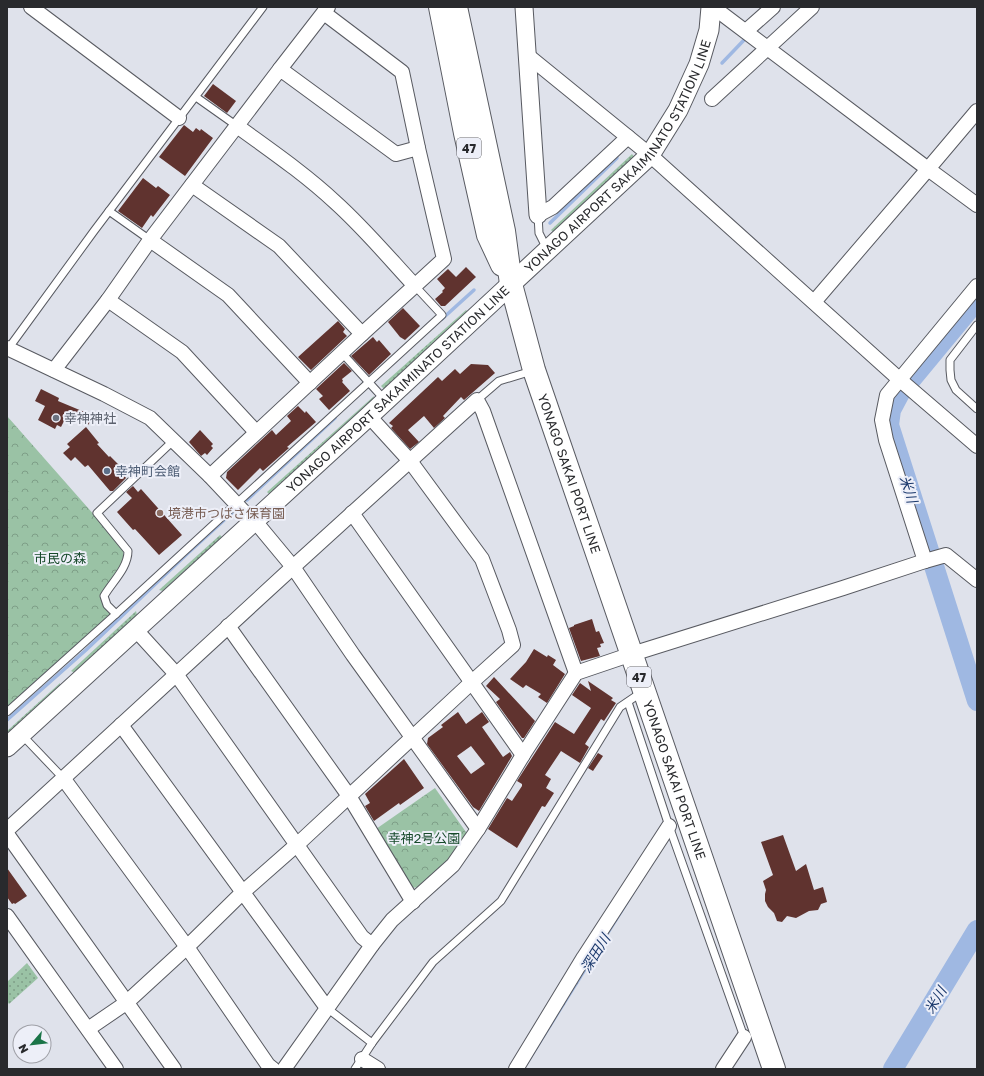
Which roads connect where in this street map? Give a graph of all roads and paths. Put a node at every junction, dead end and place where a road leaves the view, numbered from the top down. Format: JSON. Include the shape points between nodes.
{"nodes":[{"id":1,"x":31,"y":7,"type":"edge"},
{"id":2,"x":263,"y":7,"type":"edge"},
{"id":3,"x":440,"y":7,"type":"edge"},
{"id":4,"x":456,"y":7,"type":"edge"},
{"id":5,"x":524,"y":7,"type":"edge"},
{"id":6,"x":712,"y":7,"type":"edge"},
{"id":7,"x":772,"y":7,"type":"edge"},
{"id":8,"x":812,"y":7,"type":"edge"},
{"id":9,"x":326,"y":10,"type":"edge"},
{"id":10,"x":746,"y":31,"type":"junction"},
{"id":11,"x":767,"y":48,"type":"junction"},
{"id":12,"x":528,"y":55,"type":"junction"},
{"id":13,"x":280,"y":69,"type":"junction"},
{"id":14,"x":196,"y":97,"type":"junction"},
{"id":15,"x":712,"y":99,"type":"dead end"},
{"id":16,"x":977,"y":111,"type":"edge"},
{"id":17,"x":179,"y":118,"type":"junction"},
{"id":18,"x":237,"y":126,"type":"junction"},
{"id":19,"x":628,"y":137,"type":"junction"},
{"id":20,"x":418,"y":148,"type":"junction"},
{"id":21,"x":650,"y":155,"type":"junction"},
{"id":22,"x":928,"y":169,"type":"junction"},
{"id":23,"x":192,"y":185,"type":"junction"},
{"id":24,"x":977,"y":206,"type":"edge"},
{"id":25,"x":109,"y":211,"type":"junction"},
{"id":26,"x":538,"y":215,"type":"junction"},
{"id":27,"x":150,"y":240,"type":"junction"},
{"id":28,"x":547,"y":250,"type":"junction"},
{"id":29,"x":511,"y":284,"type":"junction"},
{"id":30,"x":415,"y":286,"type":"junction"},
{"id":31,"x":977,"y":286,"type":"edge"},
{"id":32,"x":108,"y":300,"type":"junction"},
{"id":33,"x":814,"y":302,"type":"junction"},
{"id":34,"x":977,"y":325,"type":"edge"},
{"id":35,"x":362,"y":334,"type":"junction"},
{"id":36,"x":7,"y":349,"type":"edge"},
{"id":37,"x":342,"y":354,"type":"junction"},
{"id":38,"x":54,"y":370,"type":"junction"},
{"id":39,"x":534,"y":370,"type":"junction"},
{"id":40,"x":898,"y":379,"type":"junction"},
{"id":41,"x":369,"y":382,"type":"junction"},
{"id":42,"x":310,"y":383,"type":"junction"},
{"id":43,"x":386,"y":400,"type":"junction"},
{"id":44,"x":477,"y":400,"type":"junction"},
{"id":45,"x":977,"y":409,"type":"edge"},
{"id":46,"x":369,"y":416,"type":"junction"},
{"id":47,"x":256,"y":432,"type":"junction"},
{"id":48,"x":173,"y":441,"type":"junction"},
{"id":49,"x":977,"y":446,"type":"edge"},
{"id":50,"x":410,"y":462,"type":"junction"},
{"id":51,"x":210,"y":476,"type":"junction"},
{"id":52,"x":236,"y":503,"type":"junction"},
{"id":53,"x":352,"y":513,"type":"junction"},
{"id":54,"x":254,"y":520,"type":"junction"},
{"id":55,"x":925,"y":561,"type":"junction"},
{"id":56,"x":293,"y":567,"type":"junction"},
{"id":57,"x":977,"y":580,"type":"edge"},
{"id":58,"x":116,"y":614,"type":"junction"},
{"id":59,"x":228,"y":626,"type":"junction"},
{"id":60,"x":135,"y":628,"type":"junction"},
{"id":61,"x":632,"y":654,"type":"junction"},
{"id":62,"x":576,"y":673,"type":"junction"},
{"id":63,"x":176,"y":674,"type":"junction"},
{"id":64,"x":472,"y":682,"type":"junction"},
{"id":65,"x":636,"y":696,"type":"junction"},
{"id":66,"x":7,"y":712,"type":"edge"},
{"id":67,"x":121,"y":724,"type":"junction"},
{"id":68,"x":413,"y":737,"type":"junction"},
{"id":69,"x":14,"y":741,"type":"edge"},
{"id":70,"x":523,"y":755,"type":"junction"},
{"id":71,"x":63,"y":778,"type":"junction"},
{"id":72,"x":350,"y":796,"type":"junction"},
{"id":73,"x":669,"y":826,"type":"junction"},
{"id":74,"x":478,"y":829,"type":"junction"},
{"id":75,"x":7,"y":830,"type":"edge"},
{"id":76,"x":7,"y":834,"type":"edge"},
{"id":77,"x":297,"y":844,"type":"junction"},
{"id":78,"x":243,"y":892,"type":"junction"},
{"id":79,"x":413,"y":902,"type":"junction"},
{"id":80,"x":7,"y":916,"type":"edge"},
{"id":81,"x":372,"y":945,"type":"junction"},
{"id":82,"x":187,"y":947,"type":"junction"},
{"id":83,"x":126,"y":1003,"type":"junction"},
{"id":84,"x":327,"y":1008,"type":"junction"},
{"id":85,"x":88,"y":1029,"type":"junction"},
{"id":86,"x":744,"y":1037,"type":"joint"},
{"id":87,"x":372,"y":1042,"type":"junction"},
{"id":88,"x":358,"y":1064,"type":"edge"},
{"id":89,"x":116,"y":1069,"type":"edge"},
{"id":90,"x":174,"y":1069,"type":"edge"},
{"id":91,"x":273,"y":1069,"type":"edge"},
{"id":92,"x":284,"y":1069,"type":"edge"},
{"id":93,"x":378,"y":1069,"type":"edge"},
{"id":94,"x":516,"y":1069,"type":"edge"},
{"id":95,"x":723,"y":1069,"type":"edge"},
{"id":96,"x":774,"y":1069,"type":"edge"}],
"edges":[{"from":1,"to":17,"type":"street"},
{"from":2,"to":14,"type":"lane"},
{"from":3,"to":29,"type":"main road","name":"YONAGO SAKAI PORT LINE","number":"47","via":[[488,235]]},
{"from":4,"to":29,"type":"main road","name":"YONAGO SAKAI PORT LINE","number":"47","via":[[504,231]]},
{"from":5,"to":12,"type":"street"},
{"from":6,"to":10,"type":"street"},
{"from":6,"to":21,"type":"main road","name":"YONAGO AIRPORT SAKAIMINATO STATION LINE","via":[[709,30],[699,64],[678,110]]},
{"from":7,"to":10,"type":"street"},
{"from":8,"to":11,"type":"street"},
{"from":9,"to":13,"type":"street"},
{"from":9,"to":20,"type":"street","via":[[402,72]]},
{"from":10,"to":11,"type":"street"},
{"from":11,"to":15,"type":"street"},
{"from":11,"to":22,"type":"street"},
{"from":12,"to":19,"type":"street"},
{"from":12,"to":26,"type":"street"},
{"from":13,"to":18,"type":"street"},
{"from":13,"to":20,"type":"street","via":[[396,154]]},
{"from":14,"to":17,"type":"lane"},
{"from":14,"to":18,"type":"lane"},
{"from":16,"to":22,"type":"street"},
{"from":17,"to":25,"type":"lane"},
{"from":18,"to":23,"type":"street"},
{"from":18,"to":30,"type":"street","via":[[334,201]]},
{"from":19,"to":21,"type":"street"},
{"from":19,"to":26,"type":"street","via":[[553,207]]},
{"from":20,"to":30,"type":"street","via":[[444,259]]},
{"from":21,"to":28,"type":"main road","name":"YONAGO AIRPORT SAKAIMINATO STATION LINE"},
{"from":21,"to":33,"type":"street"},
{"from":22,"to":24,"type":"street"},
{"from":22,"to":33,"type":"street"},
{"from":23,"to":27,"type":"street"},
{"from":23,"to":35,"type":"street","via":[[279,246]]},
{"from":25,"to":27,"type":"lane"},
{"from":25,"to":36,"type":"lane"},
{"from":26,"to":28,"type":"lane","via":[[539,233]]},
{"from":27,"to":32,"type":"street"},
{"from":27,"to":42,"type":"street","via":[[228,295]]},
{"from":28,"to":29,"type":"main road","name":"YONAGO AIRPORT SAKAIMINATO STATION LINE"},
{"from":29,"to":39,"type":"main road","name":"YONAGO SAKAI PORT LINE","number":"47"},
{"from":29,"to":43,"type":"main road","name":"YONAGO AIRPORT SAKAIMINATO STATION LINE"},
{"from":30,"to":35,"type":"street"},
{"from":30,"to":41,"type":"lane","via":[[442,315]]},
{"from":31,"to":40,"type":"street"},
{"from":32,"to":38,"type":"street"},
{"from":32,"to":47,"type":"street","via":[[182,352]]},
{"from":33,"to":40,"type":"street"},
{"from":34,"to":45,"type":"lane","via":[[950,360],[950,370],[956,390]]},
{"from":35,"to":37,"type":"street"},
{"from":36,"to":38,"type":"street"},
{"from":37,"to":41,"type":"lane"},
{"from":37,"to":42,"type":"street"},
{"from":38,"to":48,"type":"street","via":[[150,418]]},
{"from":39,"to":44,"type":"lane","via":[[499,381]]},
{"from":39,"to":61,"type":"main road","name":"YONAGO SAKAI PORT LINE","number":"47"},
{"from":40,"to":49,"type":"street"},
{"from":40,"to":55,"type":"street","via":[[887,395],[882,420],[886,440]]},
{"from":41,"to":43,"type":"lane"},
{"from":41,"to":52,"type":"lane"},
{"from":42,"to":47,"type":"street"},
{"from":43,"to":46,"type":"main road","name":"YONAGO AIRPORT SAKAIMINATO STATION LINE"},
{"from":44,"to":50,"type":"street"},
{"from":44,"to":62,"type":"street"},
{"from":46,"to":50,"type":"street"},
{"from":46,"to":54,"type":"main road","name":"YONAGO AIRPORT SAKAIMINATO STATION LINE"},
{"from":47,"to":51,"type":"street"},
{"from":48,"to":51,"type":"street"},
{"from":48,"to":58,"type":"lane","via":[[97,513],[128,551],[125,564],[104,596]]},
{"from":50,"to":53,"type":"street"},
{"from":50,"to":64,"type":"street","via":[[482,559],[509,630],[513,645]]},
{"from":51,"to":52,"type":"street"},
{"from":52,"to":54,"type":"street"},
{"from":52,"to":58,"type":"lane"},
{"from":53,"to":56,"type":"street"},
{"from":53,"to":64,"type":"street"},
{"from":54,"to":56,"type":"street"},
{"from":54,"to":60,"type":"main road","name":"YONAGO AIRPORT SAKAIMINATO STATION LINE"},
{"from":55,"to":57,"type":"street","via":[[946,555]]},
{"from":55,"to":61,"type":"street"},
{"from":56,"to":59,"type":"street"},
{"from":56,"to":68,"type":"street"},
{"from":58,"to":66,"type":"lane"},
{"from":59,"to":63,"type":"street"},
{"from":59,"to":72,"type":"street"},
{"from":60,"to":63,"type":"street"},
{"from":60,"to":69,"type":"main road","name":"YONAGO AIRPORT SAKAIMINATO STATION LINE"},
{"from":61,"to":62,"type":"street"},
{"from":61,"to":65,"type":"main road","name":"YONAGO SAKAI PORT LINE","number":"47"},
{"from":62,"to":70,"type":"street"},
{"from":63,"to":67,"type":"street"},
{"from":63,"to":77,"type":"street"},
{"from":64,"to":68,"type":"street"},
{"from":64,"to":70,"type":"street"},
{"from":65,"to":73,"type":"lane"},
{"from":65,"to":87,"type":"lane","via":[[620,707],[500,901],[433,962]]},
{"from":65,"to":96,"type":"main road","name":"YONAGO SAKAI PORT LINE","number":"47"},
{"from":67,"to":71,"type":"street"},
{"from":67,"to":78,"type":"street"},
{"from":68,"to":72,"type":"street"},
{"from":68,"to":74,"type":"street"},
{"from":69,"to":71,"type":"lane"},
{"from":70,"to":74,"type":"street"},
{"from":71,"to":75,"type":"street"},
{"from":71,"to":82,"type":"street"},
{"from":72,"to":77,"type":"street"},
{"from":72,"to":79,"type":"street"},
{"from":73,"to":86,"type":"lane"},
{"from":73,"to":94,"type":"street","via":[[584,957]]},
{"from":74,"to":79,"type":"street","via":[[454,865]]},
{"from":76,"to":83,"type":"street"},
{"from":77,"to":78,"type":"street"},
{"from":77,"to":81,"type":"street","via":[[362,937]]},
{"from":78,"to":82,"type":"street"},
{"from":78,"to":84,"type":"street"},
{"from":79,"to":81,"type":"street","via":[[392,920]]},
{"from":80,"to":85,"type":"street"},
{"from":81,"to":84,"type":"street"},
{"from":82,"to":83,"type":"street"},
{"from":82,"to":91,"type":"street"},
{"from":83,"to":85,"type":"street"},
{"from":83,"to":90,"type":"street"},
{"from":84,"to":87,"type":"lane"},
{"from":84,"to":92,"type":"street"},
{"from":85,"to":89,"type":"street"},
{"from":86,"to":95,"type":"street"},
{"from":87,"to":88,"type":"lane"},
{"from":88,"to":93,"type":"street"}]}
